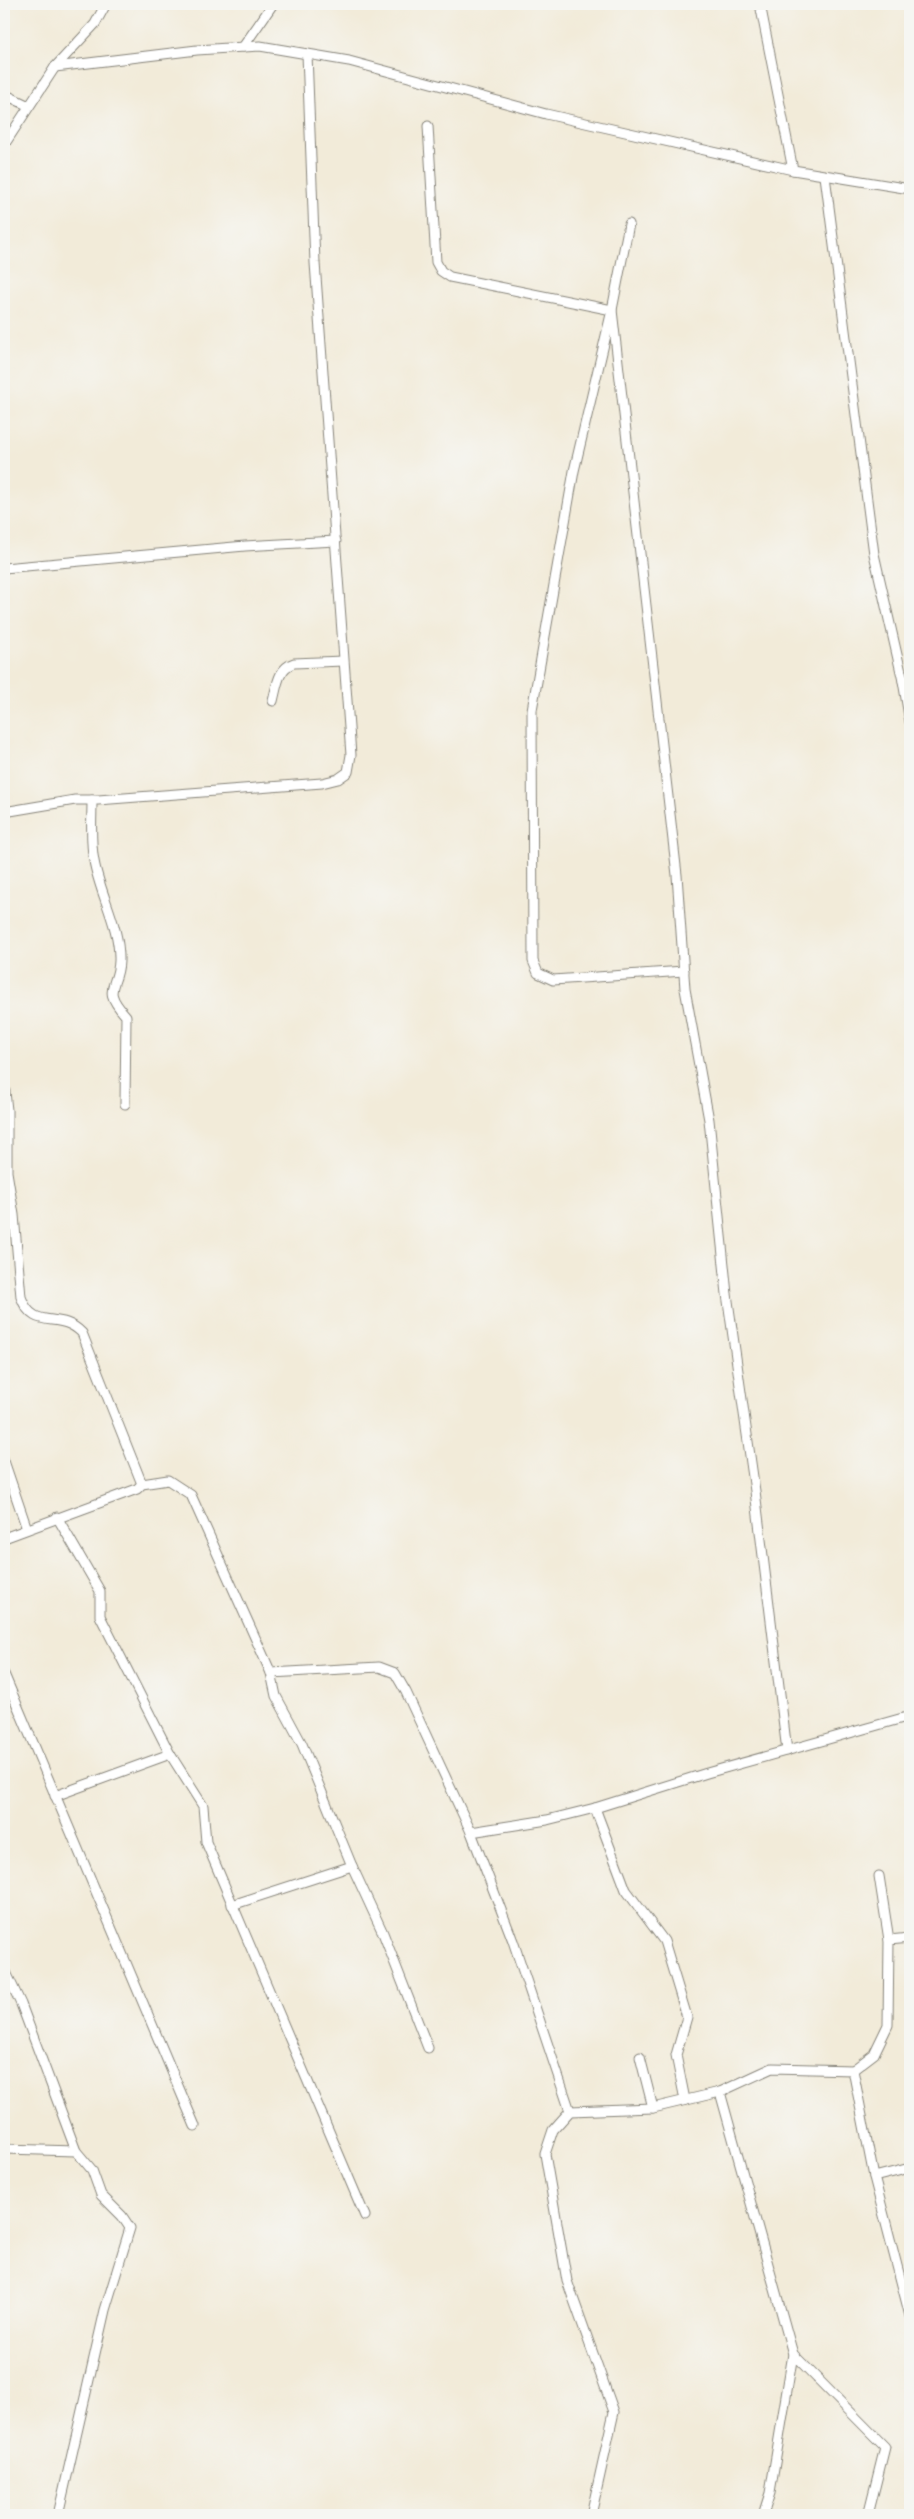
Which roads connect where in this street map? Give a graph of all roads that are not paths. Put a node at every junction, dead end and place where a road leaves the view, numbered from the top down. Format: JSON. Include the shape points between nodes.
{"nodes":[{"id":1,"x":106,"y":4,"type":"edge"},
{"id":2,"x":273,"y":4,"type":"edge"},
{"id":3,"x":760,"y":4,"type":"edge"},
{"id":4,"x":243,"y":47,"type":"junction"},
{"id":5,"x":307,"y":54,"type":"junction"},
{"id":6,"x":55,"y":67,"type":"junction"},
{"id":7,"x":4,"y":94,"type":"edge"},
{"id":8,"x":29,"y":106,"type":"junction"},
{"id":9,"x":428,"y":126,"type":"dead end"},
{"id":10,"x":4,"y":145,"type":"edge"},
{"id":11,"x":793,"y":170,"type":"junction"},
{"id":12,"x":825,"y":176,"type":"junction"},
{"id":13,"x":910,"y":189,"type":"edge"},
{"id":14,"x":628,"y":224,"type":"dead end"},
{"id":15,"x":612,"y":310,"type":"junction"},
{"id":16,"x":336,"y":541,"type":"junction"},
{"id":17,"x":4,"y":568,"type":"edge"},
{"id":18,"x":343,"y":661,"type":"junction"},
{"id":19,"x":907,"y":680,"type":"edge"},
{"id":20,"x":272,"y":701,"type":"dead end"},
{"id":21,"x":910,"y":722,"type":"edge"},
{"id":22,"x":92,"y":800,"type":"junction"},
{"id":23,"x":4,"y":812,"type":"edge"},
{"id":24,"x":684,"y":971,"type":"junction"},
{"id":25,"x":4,"y":1082,"type":"edge"},
{"id":26,"x":125,"y":1104,"type":"dead end"},
{"id":27,"x":4,"y":1461,"type":"edge"},
{"id":28,"x":142,"y":1484,"type":"junction"},
{"id":29,"x":57,"y":1517,"type":"junction"},
{"id":30,"x":26,"y":1529,"type":"junction"},
{"id":31,"x":4,"y":1538,"type":"edge"},
{"id":32,"x":271,"y":1673,"type":"junction"},
{"id":33,"x":4,"y":1674,"type":"edge"},
{"id":34,"x":910,"y":1716,"type":"edge"},
{"id":35,"x":787,"y":1751,"type":"junction"},
{"id":36,"x":170,"y":1754,"type":"junction"},
{"id":37,"x":55,"y":1796,"type":"junction"},
{"id":38,"x":595,"y":1808,"type":"junction"},
{"id":39,"x":471,"y":1832,"type":"junction"},
{"id":40,"x":352,"y":1866,"type":"junction"},
{"id":41,"x":879,"y":1876,"type":"dead end"},
{"id":42,"x":232,"y":1905,"type":"junction"},
{"id":43,"x":910,"y":1938,"type":"edge"},
{"id":44,"x":889,"y":1940,"type":"junction"},
{"id":45,"x":4,"y":1968,"type":"edge"},
{"id":46,"x":428,"y":2048,"type":"dead end"},
{"id":47,"x":640,"y":2057,"type":"dead end"},
{"id":48,"x":853,"y":2070,"type":"junction"},
{"id":49,"x":720,"y":2092,"type":"junction"},
{"id":50,"x":685,"y":2100,"type":"junction"},
{"id":51,"x":653,"y":2108,"type":"junction"},
{"id":52,"x":570,"y":2111,"type":"junction"},
{"id":53,"x":195,"y":2126,"type":"dead end"},
{"id":54,"x":4,"y":2149,"type":"edge"},
{"id":55,"x":76,"y":2151,"type":"junction"},
{"id":56,"x":910,"y":2168,"type":"edge"},
{"id":57,"x":874,"y":2177,"type":"junction"},
{"id":58,"x":365,"y":2216,"type":"dead end"},
{"id":59,"x":908,"y":2302,"type":"edge"},
{"id":60,"x":910,"y":2316,"type":"edge"},
{"id":61,"x":793,"y":2354,"type":"junction"},
{"id":62,"x":58,"y":2515,"type":"edge"},
{"id":63,"x":591,"y":2515,"type":"edge"},
{"id":64,"x":763,"y":2515,"type":"edge"},
{"id":65,"x":868,"y":2515,"type":"edge"}],
"edges":[{"from":1,"to":6,"type":"street","via":[[95,24]]},
{"from":2,"to":4,"type":"street"},
{"from":3,"to":11,"type":"street"},
{"from":4,"to":5,"type":"street","via":[[260,46]]},
{"from":4,"to":6,"type":"street"},
{"from":5,"to":11,"type":"street","via":[[349,61],[546,114]]},
{"from":5,"to":16,"type":"street","via":[[315,263]]},
{"from":6,"to":8,"type":"street"},
{"from":7,"to":8,"type":"street"},
{"from":8,"to":10,"type":"street"},
{"from":9,"to":15,"type":"street","via":[[436,262],[441,271],[450,277]]},
{"from":11,"to":12,"type":"street"},
{"from":12,"to":13,"type":"street"},
{"from":12,"to":19,"type":"street","via":[[874,554]]},
{"from":14,"to":15,"type":"street"},
{"from":15,"to":24,"type":"street","via":[[676,865]]},
{"from":15,"to":24,"type":"street","via":[[574,471],[532,710],[533,961],[538,973],[553,980]]},
{"from":16,"to":17,"type":"street","via":[[235,546]]},
{"from":16,"to":18,"type":"street"},
{"from":18,"to":20,"type":"street","via":[[286,665]]},
{"from":18,"to":22,"type":"street","via":[[351,755],[348,772],[338,779]]},
{"from":19,"to":21,"type":"street"},
{"from":22,"to":23,"type":"street"},
{"from":22,"to":26,"type":"street","via":[[94,861],[115,932],[119,962],[110,988],[117,1006],[126,1016]]},
{"from":24,"to":35,"type":"street","via":[[708,1120],[727,1294]]},
{"from":25,"to":28,"type":"street","via":[[7,1172],[21,1297],[25,1308],[35,1317],[74,1324],[82,1333]]},
{"from":27,"to":30,"type":"street"},
{"from":28,"to":29,"type":"street","via":[[121,1496]]},
{"from":28,"to":32,"type":"street","via":[[168,1480],[191,1495]]},
{"from":29,"to":30,"type":"street"},
{"from":29,"to":36,"type":"street","via":[[100,1591],[100,1616]]},
{"from":30,"to":31,"type":"street"},
{"from":32,"to":39,"type":"street","via":[[379,1667],[395,1674]]},
{"from":32,"to":40,"type":"street","via":[[276,1696],[302,1744]]},
{"from":33,"to":37,"type":"street"},
{"from":34,"to":35,"type":"street"},
{"from":35,"to":38,"type":"street"},
{"from":36,"to":37,"type":"street"},
{"from":36,"to":42,"type":"street","via":[[203,1806],[206,1842]]},
{"from":37,"to":53,"type":"street"},
{"from":38,"to":39,"type":"street","via":[[547,1820]]},
{"from":38,"to":50,"type":"street","via":[[626,1890],[664,1941],[687,2017],[676,2056]]},
{"from":39,"to":52,"type":"street","via":[[513,1941]]},
{"from":40,"to":42,"type":"street"},
{"from":40,"to":46,"type":"street","via":[[383,1933]]},
{"from":41,"to":44,"type":"street"},
{"from":42,"to":58,"type":"street"},
{"from":43,"to":44,"type":"street"},
{"from":44,"to":48,"type":"street","via":[[888,2025],[874,2054]]},
{"from":45,"to":55,"type":"street","via":[[21,2004]]},
{"from":47,"to":51,"type":"street"},
{"from":48,"to":49,"type":"street","via":[[772,2068]]},
{"from":48,"to":57,"type":"street"},
{"from":49,"to":50,"type":"street"},
{"from":49,"to":61,"type":"street"},
{"from":50,"to":51,"type":"street"},
{"from":51,"to":52,"type":"street"},
{"from":52,"to":63,"type":"street","via":[[553,2130],[545,2154],[567,2281],[614,2412]]},
{"from":54,"to":55,"type":"street"},
{"from":55,"to":62,"type":"street","via":[[92,2170],[101,2195],[130,2228],[105,2310]]},
{"from":56,"to":57,"type":"street"},
{"from":57,"to":59,"type":"street"},
{"from":59,"to":60,"type":"street"},
{"from":61,"to":64,"type":"street","via":[[770,2493]]},
{"from":61,"to":65,"type":"street","via":[[885,2447]]}]}
